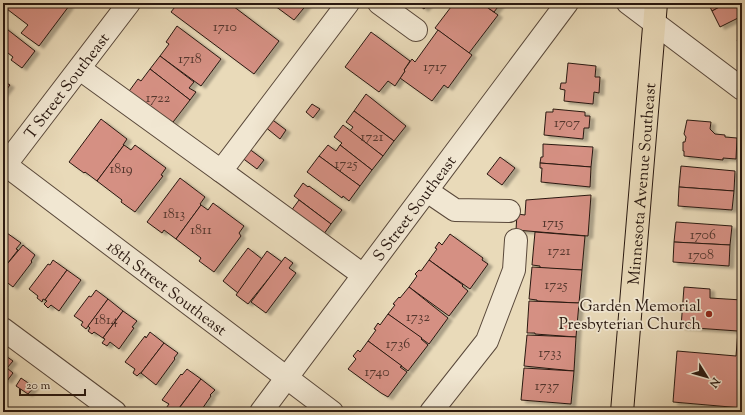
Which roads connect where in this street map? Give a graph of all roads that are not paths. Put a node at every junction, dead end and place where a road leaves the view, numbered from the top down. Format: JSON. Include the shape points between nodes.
{"nodes":[{"id":1,"x":129,"y":3,"type":"edge"},
{"id":2,"x":348,"y":3,"type":"edge"},
{"id":3,"x":379,"y":3,"type":"edge"},
{"id":4,"x":567,"y":3,"type":"edge"},
{"id":5,"x":628,"y":3,"type":"edge"},
{"id":6,"x":655,"y":13,"type":"edge"},
{"id":7,"x":416,"y":30,"type":"dead end"},
{"id":8,"x":80,"y":69,"type":"junction"},
{"id":9,"x":742,"y":89,"type":"edge"},
{"id":10,"x":4,"y":166,"type":"edge"},
{"id":11,"x":221,"y":171,"type":"junction"},
{"id":12,"x":427,"y":190,"type":"junction"},
{"id":13,"x":509,"y":211,"type":"dead end"},
{"id":14,"x":516,"y":240,"type":"dead end"},
{"id":15,"x":363,"y":275,"type":"junction"},
{"id":16,"x":3,"y":329,"type":"edge"},
{"id":17,"x":286,"y":378,"type":"junction"},
{"id":18,"x":92,"y":405,"type":"edge"},
{"id":19,"x":115,"y":412,"type":"edge"},
{"id":20,"x":261,"y":412,"type":"edge"},
{"id":21,"x":332,"y":412,"type":"edge"},
{"id":22,"x":431,"y":412,"type":"edge"},
{"id":23,"x":622,"y":412,"type":"edge"}],
"edges":[{"from":1,"to":8,"type":"street","name":"T Street Southeast"},
{"from":2,"to":11,"type":"street"},
{"from":3,"to":7,"type":"street"},
{"from":4,"to":12,"type":"street","name":"S Street Southeast"},
{"from":5,"to":6,"type":"street"},
{"from":6,"to":9,"type":"street"},
{"from":6,"to":23,"type":"main road","name":"Minnesota Avenue Southeast"},
{"from":8,"to":10,"type":"street","name":"T Street Southeast"},
{"from":8,"to":11,"type":"street"},
{"from":10,"to":17,"type":"street","name":"18th Street Southeast"},
{"from":11,"to":15,"type":"street"},
{"from":12,"to":13,"type":"street","via":[[454,210]]},
{"from":12,"to":15,"type":"street","name":"S Street Southeast"},
{"from":14,"to":22,"type":"street","via":[[514,270],[487,341]]},
{"from":15,"to":17,"type":"street","name":"S Street Southeast"},
{"from":16,"to":18,"type":"street"},
{"from":17,"to":20,"type":"street","name":"S Street Southeast"},
{"from":17,"to":21,"type":"street","name":"18th Street Southeast"},
{"from":18,"to":19,"type":"street"}]}
